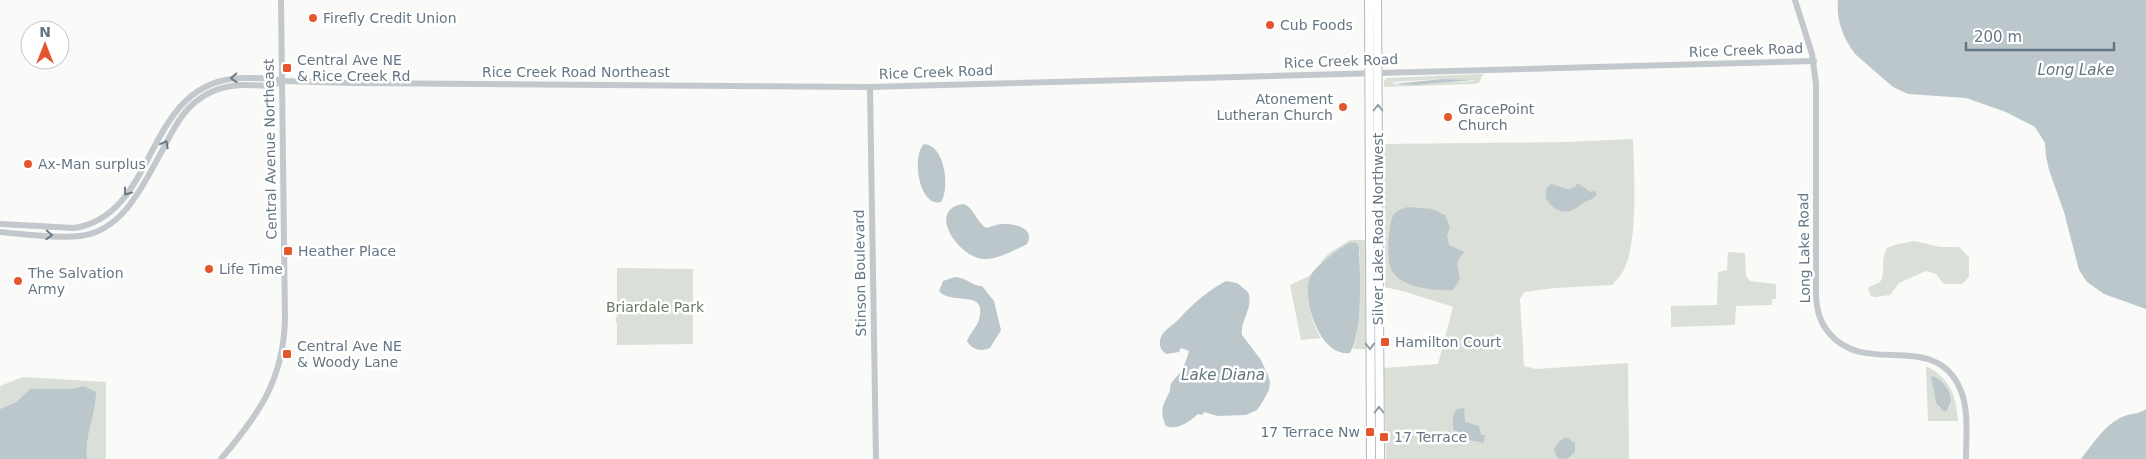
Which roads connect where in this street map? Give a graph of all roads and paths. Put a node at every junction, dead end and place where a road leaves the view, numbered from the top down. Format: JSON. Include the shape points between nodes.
{"nodes":[{"id":1,"x":281,"y":0,"type":"edge"},
{"id":2,"x":1369,"y":0,"type":"edge"},
{"id":3,"x":1377,"y":0,"type":"edge"},
{"id":4,"x":1795,"y":0,"type":"edge"},
{"id":5,"x":1814,"y":61,"type":"junction"},
{"id":6,"x":1369,"y":73,"type":"junction"},
{"id":7,"x":1378,"y":73,"type":"junction"},
{"id":8,"x":282,"y":81,"type":"junction"},
{"id":9,"x":870,"y":87,"type":"junction"},
{"id":10,"x":0,"y":224,"type":"edge"},
{"id":11,"x":0,"y":232,"type":"edge"},
{"id":12,"x":221,"y":459,"type":"edge"},
{"id":13,"x":876,"y":459,"type":"edge"},
{"id":14,"x":1371,"y":459,"type":"edge"},
{"id":15,"x":1380,"y":459,"type":"edge"},
{"id":16,"x":1966,"y":459,"type":"edge"}],
"edges":[{"from":1,"to":8,"type":"street","name":"Central Avenue Northeast"},
{"from":2,"to":6,"type":"main road"},
{"from":3,"to":7,"type":"main road","name":"Silver Lake Road Northwest"},
{"from":4,"to":5,"type":"street","name":"Long Lake Road"},
{"from":5,"to":7,"type":"street","name":"Rice Creek Road"},
{"from":5,"to":16,"type":"street","name":"Long Lake Road","via":[[1816,296],[1820,319],[1833,338],[1849,350],[1868,355],[1916,355],[1946,369],[1963,397]]},
{"from":6,"to":7,"type":"street","name":"Rice Creek Road"},
{"from":6,"to":9,"type":"street","name":"Rice Creek Road"},
{"from":6,"to":14,"type":"main road","one_way":true},
{"from":15,"to":7,"type":"main road","name":"Silver Lake Road Northwest","one_way":true},
{"from":8,"to":9,"type":"street","name":"Rice Creek Road Northeast"},
{"from":8,"to":10,"type":"street","name":"Rice Creek Road Northeast","one_way":true,"via":[[274,78],[232,78],[211,82],[192,93],[170,120],[129,190],[111,212],[96,222],[74,228]]},
{"from":11,"to":8,"type":"street","name":"Rice Creek Road Northeast","one_way":true,"via":[[78,236],[104,228],[117,219],[132,200],[192,104],[208,93],[230,86],[274,86]]},
{"from":8,"to":12,"type":"street","name":"Central Avenue Northeast","via":[[283,346],[275,379],[260,409]]},
{"from":9,"to":13,"type":"street","name":"Stinson Boulevard"}]}
